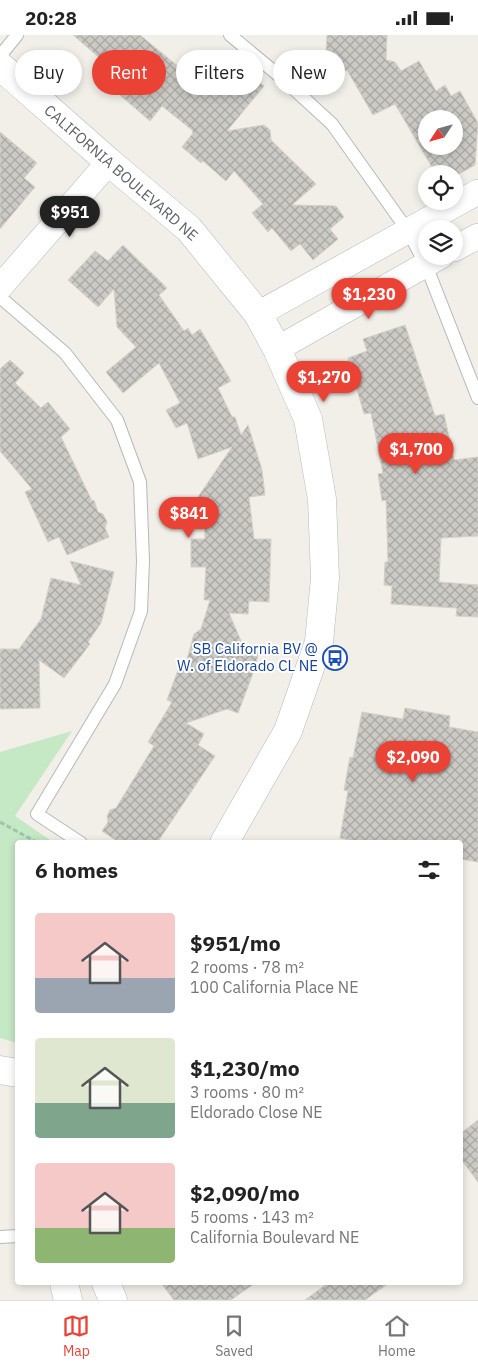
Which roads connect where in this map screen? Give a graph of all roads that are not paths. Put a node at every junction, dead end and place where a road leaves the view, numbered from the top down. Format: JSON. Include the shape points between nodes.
{"nodes":[{"id":1,"x":18,"y":35,"type":"edge"},
{"id":2,"x":230,"y":35,"type":"edge"},
{"id":3,"x":0,"y":56,"type":"edge"},
{"id":4,"x":0,"y":66,"type":"edge"},
{"id":5,"x":109,"y":162,"type":"junction"},
{"id":6,"x":478,"y":192,"type":"edge"},
{"id":7,"x":408,"y":231,"type":"junction"},
{"id":8,"x":478,"y":236,"type":"edge"},
{"id":9,"x":418,"y":243,"type":"edge"},
{"id":10,"x":463,"y":244,"type":"edge"},
{"id":11,"x":427,"y":265,"type":"edge"},
{"id":12,"x":435,"y":265,"type":"edge"},
{"id":13,"x":0,"y":287,"type":"edge"},
{"id":14,"x":0,"y":297,"type":"edge"},
{"id":15,"x":258,"y":314,"type":"junction"},
{"id":16,"x":277,"y":349,"type":"junction"},
{"id":17,"x":478,"y":398,"type":"edge"},
{"id":18,"x":76,"y":840,"type":"edge"},
{"id":19,"x":226,"y":840,"type":"edge"},
{"id":20,"x":0,"y":1070,"type":"edge"},
{"id":21,"x":15,"y":1072,"type":"edge"},
{"id":22,"x":15,"y":1236,"type":"edge"},
{"id":23,"x":0,"y":1237,"type":"edge"},
{"id":24,"x":64,"y":1285,"type":"edge"},
{"id":25,"x":107,"y":1285,"type":"edge"},
{"id":26,"x":68,"y":1300,"type":"edge"},
{"id":27,"x":112,"y":1300,"type":"edge"}],
"edges":[{"from":1,"to":3,"type":"lane"},
{"from":2,"to":7,"type":"lane","via":[[332,124]]},
{"from":4,"to":5,"type":"street","name":"CALIFORNIA BOULEVARD NE"},
{"from":5,"to":13,"type":"street"},
{"from":5,"to":15,"type":"street","name":"CALIFORNIA BOULEVARD NE","via":[[190,229]]},
{"from":6,"to":7,"type":"street"},
{"from":7,"to":9,"type":"lane"},
{"from":7,"to":15,"type":"street"},
{"from":8,"to":10,"type":"street"},
{"from":11,"to":16,"type":"street"},
{"from":12,"to":17,"type":"lane"},
{"from":14,"to":18,"type":"lane","via":[[65,353],[117,420],[140,482],[141,611],[115,684],[37,814]]},
{"from":15,"to":16,"type":"street","name":"CALIFORNIA BOULEVARD NE"},
{"from":16,"to":19,"type":"street","name":"CALIFORNIA BOULEVARD NE","via":[[308,419],[322,499],[325,577],[319,642],[288,731]]},
{"from":20,"to":21,"type":"street"},
{"from":22,"to":23,"type":"lane"},
{"from":24,"to":26,"type":"street"},
{"from":25,"to":27,"type":"street"}]}
